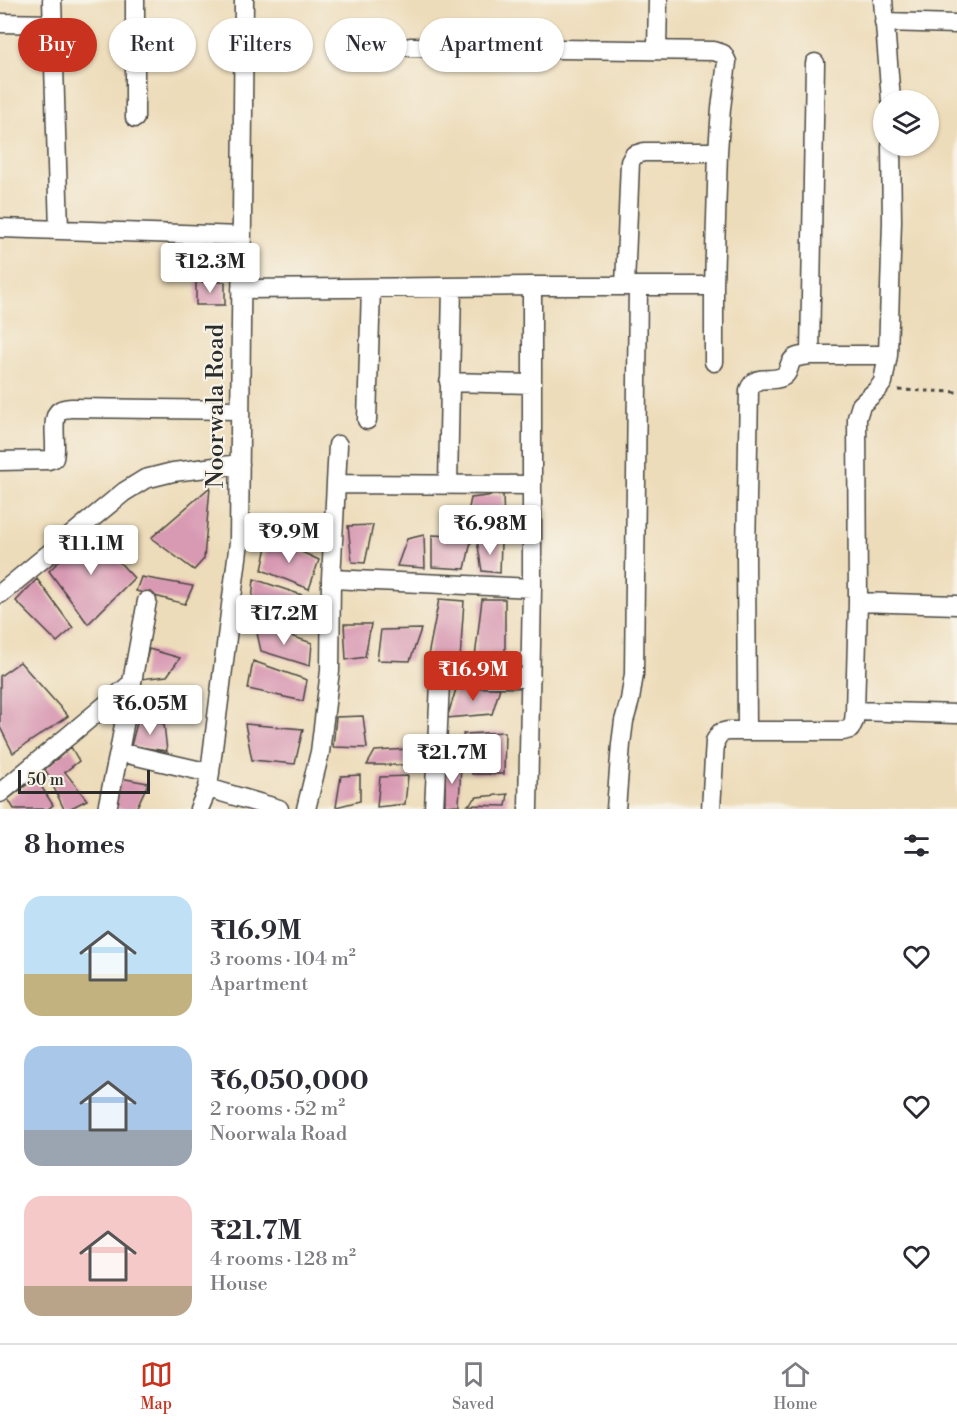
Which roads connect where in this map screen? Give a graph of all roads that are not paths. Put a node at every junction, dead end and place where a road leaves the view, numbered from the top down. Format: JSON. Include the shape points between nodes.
{"nodes":[{"id":1,"x":52,"y":0,"type":"edge"},
{"id":2,"x":135,"y":0,"type":"edge"},
{"id":3,"x":244,"y":0,"type":"edge"},
{"id":4,"x":658,"y":0,"type":"edge"},
{"id":5,"x":883,"y":0,"type":"edge"},
{"id":6,"x":52,"y":18,"type":"edge"},
{"id":7,"x":884,"y":22,"type":"junction"},
{"id":8,"x":0,"y":23,"type":"edge"},
{"id":9,"x":18,"y":23,"type":"edge"},
{"id":10,"x":957,"y":24,"type":"edge"},
{"id":11,"x":410,"y":47,"type":"dead end"},
{"id":12,"x":657,"y":50,"type":"junction"},
{"id":13,"x":815,"y":63,"type":"dead end"},
{"id":14,"x":54,"y":72,"type":"edge"},
{"id":15,"x":890,"y":90,"type":"edge"},
{"id":16,"x":135,"y":118,"type":"dead end"},
{"id":17,"x":718,"y":152,"type":"junction"},
{"id":18,"x":891,"y":156,"type":"edge"},
{"id":19,"x":0,"y":228,"type":"edge"},
{"id":20,"x":59,"y":230,"type":"junction"},
{"id":21,"x":242,"y":236,"type":"junction"},
{"id":22,"x":532,"y":286,"type":"junction"},
{"id":23,"x":632,"y":286,"type":"junction"},
{"id":24,"x":714,"y":286,"type":"junction"},
{"id":25,"x":452,"y":287,"type":"junction"},
{"id":26,"x":371,"y":288,"type":"junction"},
{"id":27,"x":241,"y":289,"type":"junction"},
{"id":28,"x":810,"y":356,"type":"junction"},
{"id":29,"x":888,"y":356,"type":"junction"},
{"id":30,"x":714,"y":362,"type":"dead end"},
{"id":31,"x":449,"y":382,"type":"junction"},
{"id":32,"x":532,"y":384,"type":"junction"},
{"id":33,"x":240,"y":410,"type":"junction"},
{"id":34,"x":367,"y":420,"type":"dead end"},
{"id":35,"x":338,"y":445,"type":"dead end"},
{"id":36,"x":0,"y":461,"type":"edge"},
{"id":37,"x":240,"y":464,"type":"junction"},
{"id":38,"x":336,"y":484,"type":"junction"},
{"id":39,"x":448,"y":484,"type":"junction"},
{"id":40,"x":532,"y":485,"type":"junction"},
{"id":41,"x":331,"y":579,"type":"junction"},
{"id":42,"x":532,"y":588,"type":"junction"},
{"id":43,"x":0,"y":594,"type":"edge"},
{"id":44,"x":147,"y":601,"type":"dead end"},
{"id":45,"x":858,"y":602,"type":"junction"},
{"id":46,"x":957,"y":605,"type":"edge"},
{"id":47,"x":531,"y":678,"type":"junction"},
{"id":48,"x":132,"y":683,"type":"junction"},
{"id":49,"x":855,"y":711,"type":"junction"},
{"id":50,"x":957,"y":714,"type":"edge"},
{"id":51,"x":747,"y":731,"type":"junction"},
{"id":52,"x":119,"y":752,"type":"junction"},
{"id":53,"x":209,"y":781,"type":"junction"},
{"id":54,"x":0,"y":793,"type":"edge"},
{"id":55,"x":107,"y":809,"type":"edge"},
{"id":56,"x":199,"y":809,"type":"edge"},
{"id":57,"x":279,"y":809,"type":"edge"},
{"id":58,"x":306,"y":809,"type":"edge"},
{"id":59,"x":434,"y":809,"type":"edge"},
{"id":60,"x":528,"y":809,"type":"edge"},
{"id":61,"x":616,"y":809,"type":"edge"},
{"id":62,"x":711,"y":809,"type":"edge"}],
"edges":[{"from":1,"to":6,"type":"street"},
{"from":2,"to":16,"type":"street"},
{"from":3,"to":21,"type":"street","name":"Noorwala Road"},
{"from":4,"to":12,"type":"street"},
{"from":5,"to":7,"type":"street"},
{"from":7,"to":10,"type":"street"},
{"from":7,"to":15,"type":"street"},
{"from":8,"to":9,"type":"street"},
{"from":11,"to":12,"type":"street"},
{"from":12,"to":17,"type":"street","via":[[723,54],[727,62]]},
{"from":13,"to":28,"type":"street"},
{"from":14,"to":20,"type":"street"},
{"from":17,"to":23,"type":"street","via":[[634,155],[630,162]]},
{"from":17,"to":24,"type":"street"},
{"from":18,"to":29,"type":"street"},
{"from":19,"to":20,"type":"street"},
{"from":20,"to":21,"type":"street"},
{"from":21,"to":27,"type":"street","name":"Noorwala Road"},
{"from":22,"to":23,"type":"street"},
{"from":22,"to":25,"type":"street"},
{"from":22,"to":32,"type":"street"},
{"from":23,"to":24,"type":"street"},
{"from":23,"to":61,"type":"street","via":[[634,674],[624,721]]},
{"from":24,"to":30,"type":"street"},
{"from":25,"to":26,"type":"street"},
{"from":25,"to":31,"type":"street"},
{"from":26,"to":27,"type":"street"},
{"from":26,"to":34,"type":"street"},
{"from":27,"to":33,"type":"street","name":"Noorwala Road"},
{"from":28,"to":29,"type":"street"},
{"from":28,"to":51,"type":"street","via":[[792,359],[785,376],[756,381],[749,390]]},
{"from":29,"to":45,"type":"street","via":[[883,382],[861,405],[857,418]]},
{"from":31,"to":32,"type":"street"},
{"from":31,"to":39,"type":"street"},
{"from":32,"to":40,"type":"street"},
{"from":33,"to":36,"type":"street","via":[[71,408],[56,414],[54,458]]},
{"from":33,"to":37,"type":"street","name":"Noorwala Road"},
{"from":35,"to":38,"type":"street"},
{"from":37,"to":43,"type":"street","via":[[146,479],[124,492]]},
{"from":37,"to":53,"type":"street","name":"Noorwala Road","via":[[239,542]]},
{"from":38,"to":39,"type":"street"},
{"from":38,"to":41,"type":"street"},
{"from":39,"to":40,"type":"street"},
{"from":40,"to":42,"type":"street"},
{"from":41,"to":42,"type":"street"},
{"from":41,"to":58,"type":"street","via":[[330,671],[320,752]]},
{"from":42,"to":47,"type":"street"},
{"from":44,"to":48,"type":"street"},
{"from":45,"to":46,"type":"street"},
{"from":45,"to":49,"type":"street"},
{"from":47,"to":59,"type":"street","via":[[448,678],[440,683]]},
{"from":47,"to":60,"type":"street"},
{"from":48,"to":52,"type":"street"},
{"from":48,"to":54,"type":"street"},
{"from":49,"to":50,"type":"street"},
{"from":49,"to":51,"type":"street","via":[[850,729],[843,731]]},
{"from":51,"to":62,"type":"street","via":[[720,733],[715,741]]},
{"from":52,"to":53,"type":"street"},
{"from":52,"to":55,"type":"street"},
{"from":53,"to":56,"type":"street","name":"Noorwala Road"},
{"from":53,"to":57,"type":"street"}]}
